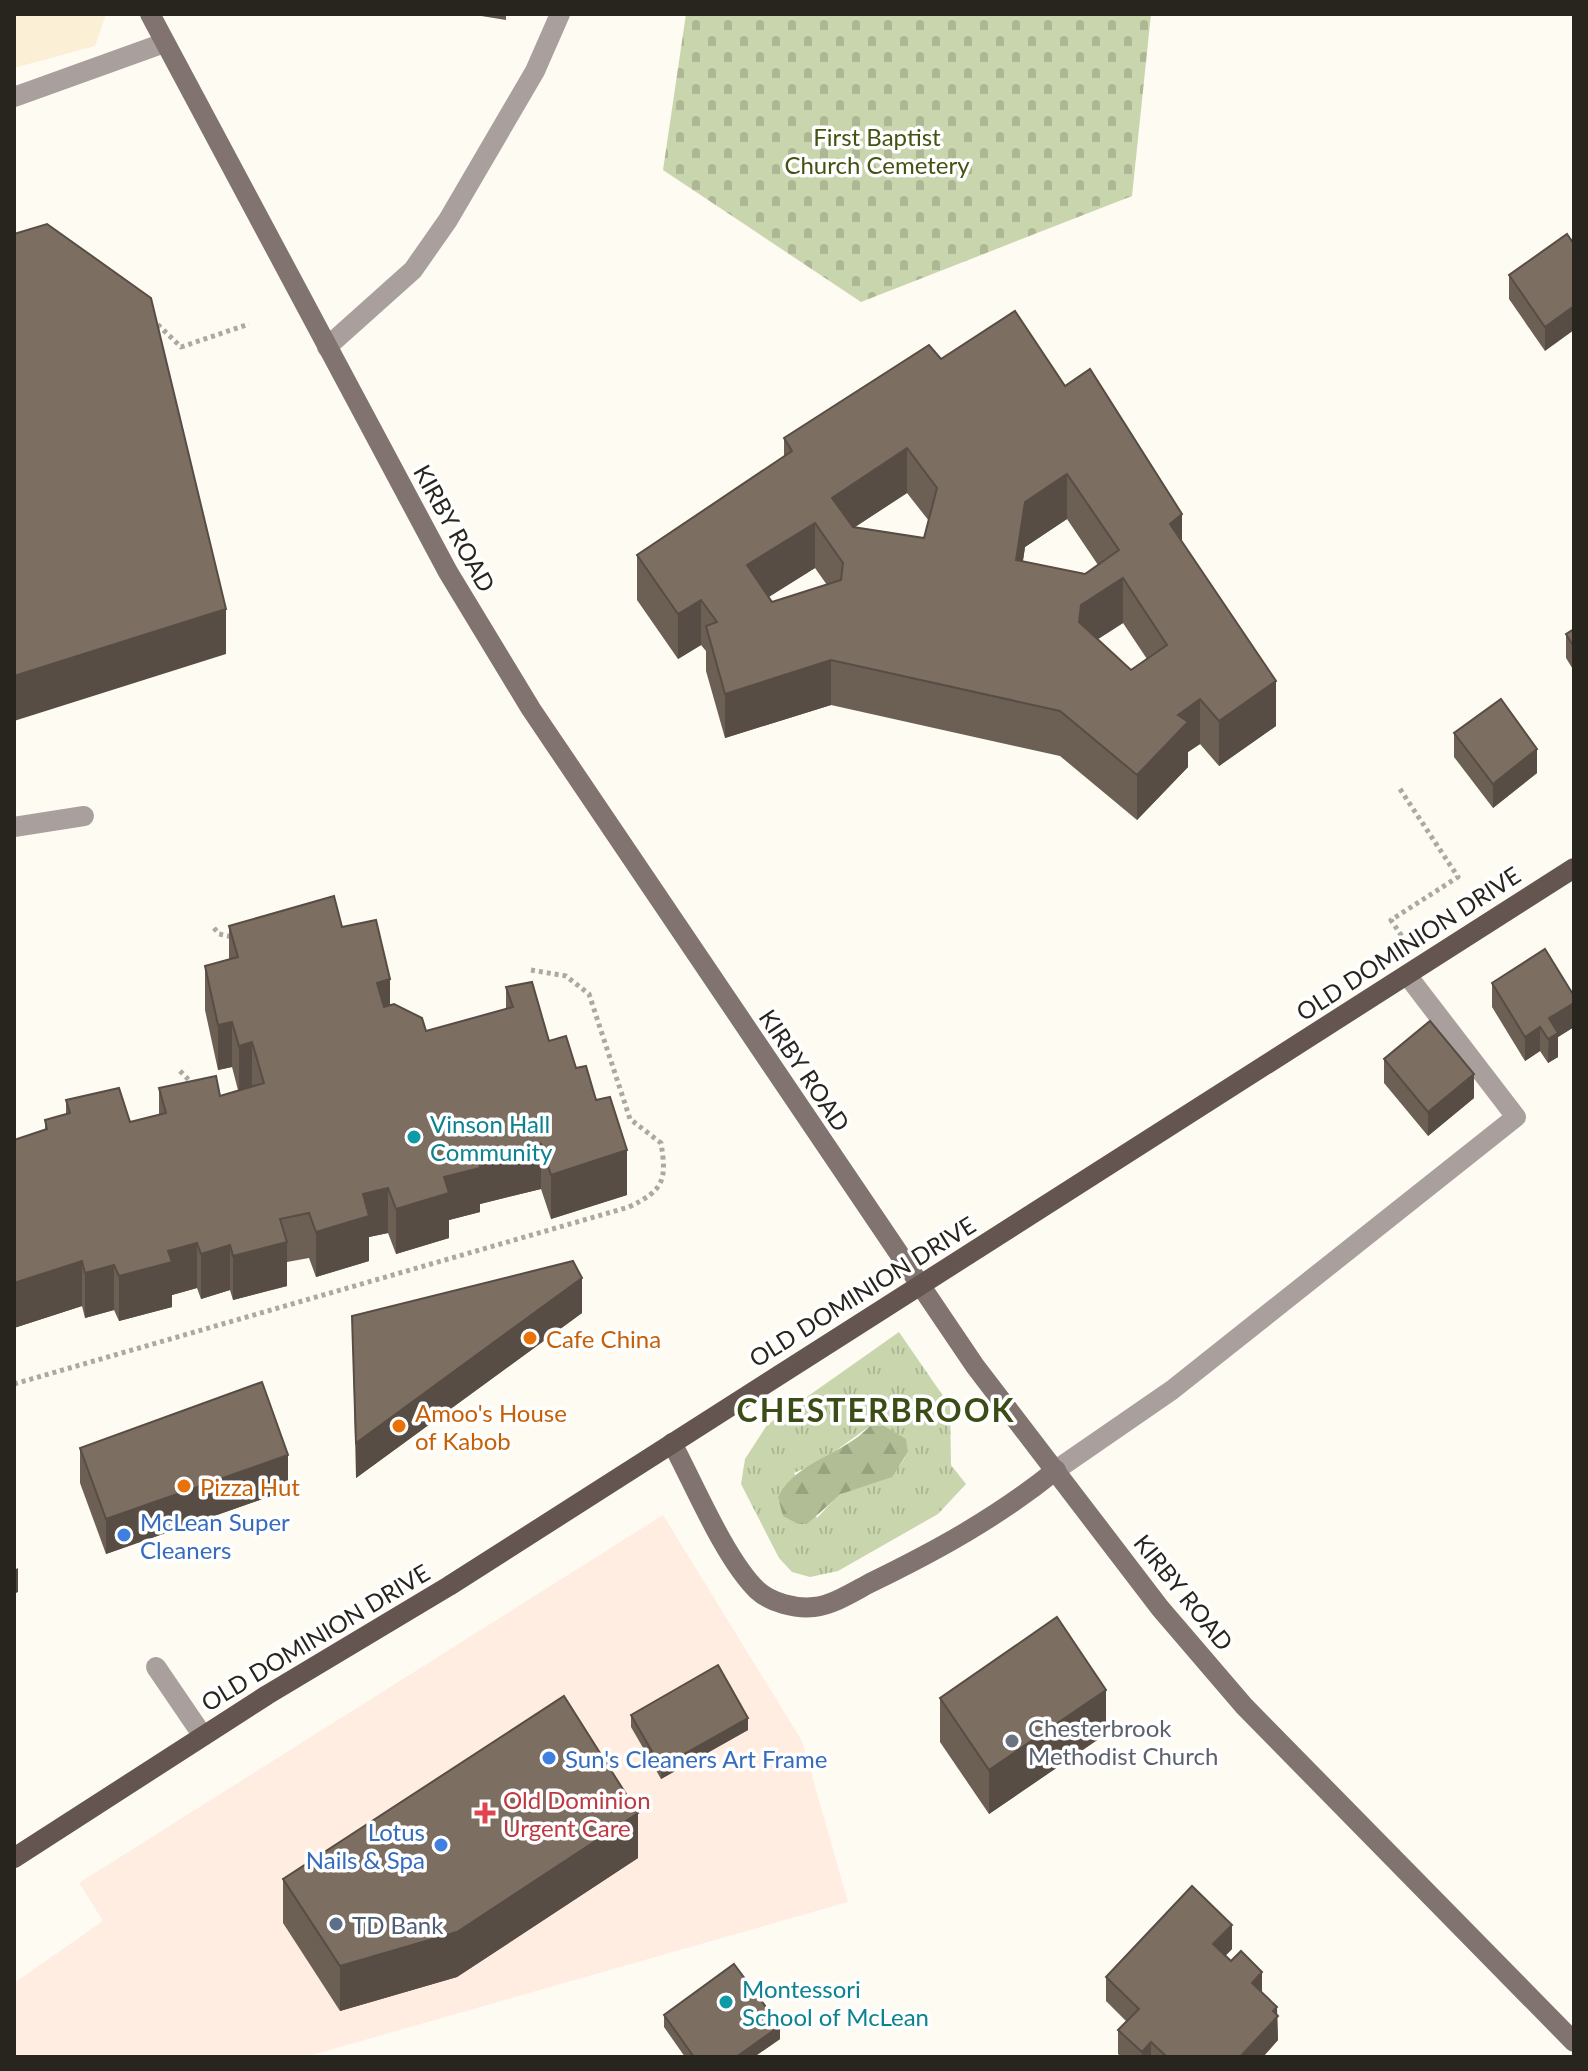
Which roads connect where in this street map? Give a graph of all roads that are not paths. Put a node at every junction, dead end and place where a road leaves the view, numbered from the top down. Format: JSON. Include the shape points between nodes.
{"nodes":[{"id":1,"x":150,"y":14,"type":"edge"},
{"id":2,"x":560,"y":14,"type":"edge"},
{"id":3,"x":164,"y":43,"type":"junction"},
{"id":4,"x":14,"y":97,"type":"edge"},
{"id":5,"x":327,"y":347,"type":"junction"},
{"id":6,"x":84,"y":816,"type":"dead end"},
{"id":7,"x":14,"y":827,"type":"edge"},
{"id":8,"x":1574,"y":868,"type":"edge"},
{"id":9,"x":1414,"y":970,"type":"junction"},
{"id":10,"x":672,"y":1443,"type":"junction"},
{"id":11,"x":1056,"y":1470,"type":"junction"},
{"id":12,"x":156,"y":1667,"type":"dead end"},
{"id":13,"x":203,"y":1736,"type":"junction"},
{"id":14,"x":14,"y":1858,"type":"edge"},
{"id":15,"x":1574,"y":2042,"type":"edge"}],
"edges":[{"from":1,"to":3,"type":"main road","name":"KIRBY ROAD"},
{"from":2,"to":5,"type":"street","via":[[535,71],[448,220],[403,281]]},
{"from":3,"to":4,"type":"street"},
{"from":3,"to":5,"type":"main road","name":"KIRBY ROAD"},
{"from":5,"to":11,"type":"main road","name":"KIRBY ROAD","via":[[448,572],[531,709],[865,1207],[975,1366]]},
{"from":6,"to":7,"type":"street"},
{"from":8,"to":9,"type":"main road","name":"OLD DOMINION DRIVE"},
{"from":9,"to":10,"type":"main road","name":"OLD DOMINION DRIVE"},
{"from":9,"to":11,"type":"street","via":[[1516,1117],[1172,1390]]},
{"from":10,"to":11,"type":"main road","via":[[731,1553],[758,1591],[783,1605],[814,1607],[852,1592],[1009,1508]]},
{"from":10,"to":13,"type":"main road","name":"OLD DOMINION DRIVE"},
{"from":11,"to":15,"type":"main road","name":"KIRBY ROAD","via":[[1160,1608],[1244,1706]]},
{"from":12,"to":13,"type":"street"},
{"from":13,"to":14,"type":"main road","name":"OLD DOMINION DRIVE"}]}
